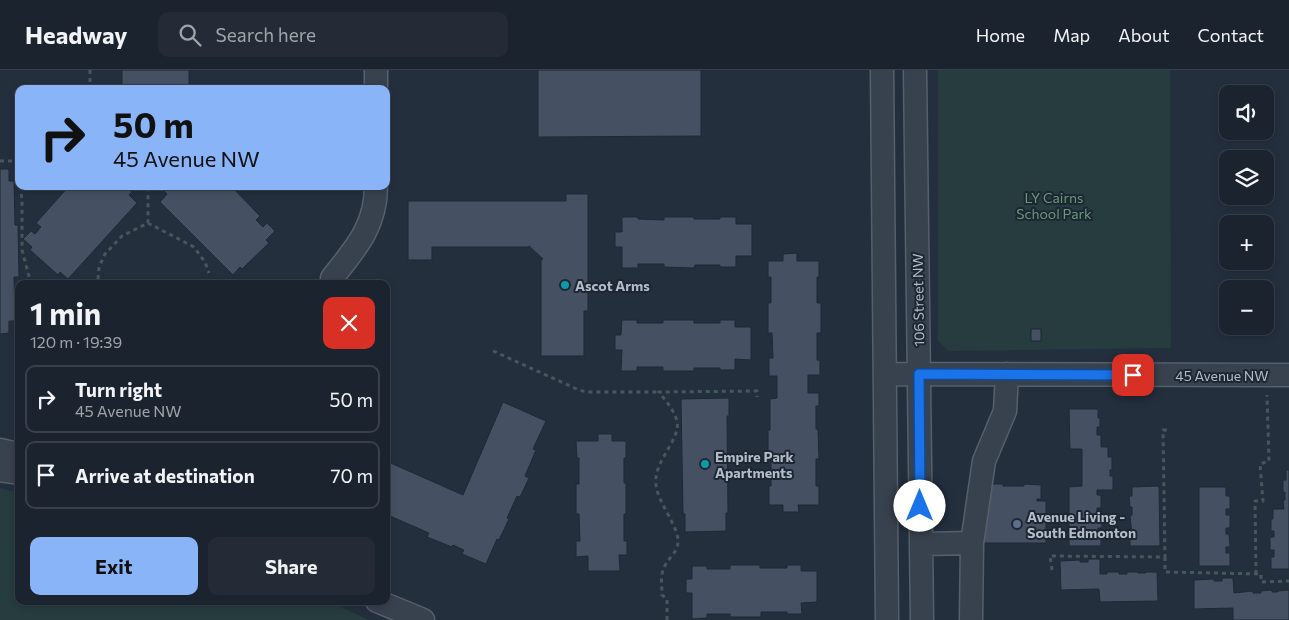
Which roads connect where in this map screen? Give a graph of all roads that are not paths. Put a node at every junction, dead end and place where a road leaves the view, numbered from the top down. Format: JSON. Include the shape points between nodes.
{"nodes":[{"id":1,"x":376,"y":70,"type":"edge"},
{"id":2,"x":882,"y":70,"type":"edge"},
{"id":3,"x":915,"y":70,"type":"edge"},
{"id":4,"x":376,"y":85,"type":"edge"},
{"id":5,"x":376,"y":190,"type":"edge"},
{"id":6,"x":332,"y":278,"type":"dead end"},
{"id":7,"x":886,"y":374,"type":"junction"},
{"id":8,"x":919,"y":374,"type":"junction"},
{"id":9,"x":1007,"y":374,"type":"junction"},
{"id":10,"x":1289,"y":375,"type":"edge"},
{"id":11,"x":0,"y":450,"type":"edge"},
{"id":12,"x":15,"y":455,"type":"edge"},
{"id":13,"x":0,"y":470,"type":"edge"},
{"id":14,"x":15,"y":472,"type":"edge"},
{"id":15,"x":921,"y":544,"type":"junction"},
{"id":16,"x":972,"y":544,"type":"junction"},
{"id":17,"x":387,"y":605,"type":"edge"},
{"id":18,"x":423,"y":620,"type":"edge"},
{"id":19,"x":887,"y":620,"type":"edge"},
{"id":20,"x":922,"y":620,"type":"edge"},
{"id":21,"x":972,"y":620,"type":"edge"}],
"edges":[{"from":1,"to":4,"type":"street"},
{"from":2,"to":7,"type":"street"},
{"from":3,"to":8,"type":"street","name":"106 Street NW"},
{"from":5,"to":6,"type":"street","via":[[373,212],[366,231]]},
{"from":7,"to":8,"type":"street","name":"45 Avenue NW"},
{"from":7,"to":19,"type":"street"},
{"from":8,"to":9,"type":"street","name":"45 Avenue NW"},
{"from":8,"to":15,"type":"street","name":"106 Street NW"},
{"from":9,"to":10,"type":"street","name":"45 Avenue NW"},
{"from":9,"to":16,"type":"street","via":[[1005,411],[984,461]]},
{"from":11,"to":12,"type":"street"},
{"from":13,"to":14,"type":"street"},
{"from":15,"to":16,"type":"street"},
{"from":15,"to":20,"type":"street","name":"106 Street NW"},
{"from":16,"to":21,"type":"street"},
{"from":17,"to":18,"type":"street"}]}
